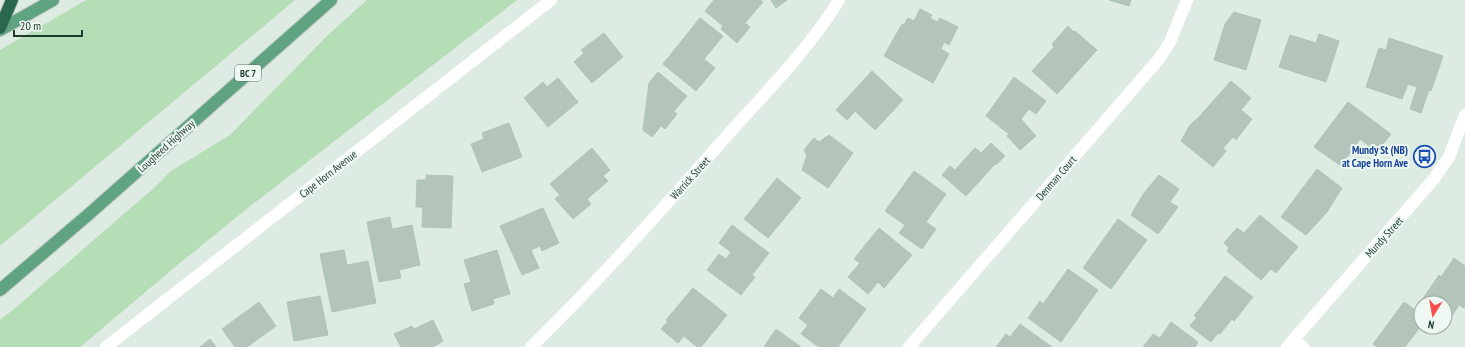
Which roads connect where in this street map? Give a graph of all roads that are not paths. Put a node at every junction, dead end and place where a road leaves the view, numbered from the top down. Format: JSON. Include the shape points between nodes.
{"nodes":[{"id":1,"x":12,"y":0,"type":"edge"},
{"id":2,"x":53,"y":0,"type":"edge"},
{"id":3,"x":331,"y":0,"type":"edge"},
{"id":4,"x":551,"y":0,"type":"edge"},
{"id":5,"x":839,"y":0,"type":"edge"},
{"id":6,"x":1187,"y":0,"type":"edge"},
{"id":7,"x":0,"y":29,"type":"edge"},
{"id":8,"x":1465,"y":115,"type":"edge"},
{"id":9,"x":0,"y":290,"type":"edge"},
{"id":10,"x":1294,"y":345,"type":"edge"},
{"id":11,"x":106,"y":347,"type":"edge"},
{"id":12,"x":530,"y":347,"type":"edge"},
{"id":13,"x":909,"y":347,"type":"edge"}],
"edges":[{"from":1,"to":7,"type":"highway"},
{"from":2,"to":7,"type":"main road"},
{"from":3,"to":9,"type":"main road","name":"Lougheed Highway","number":"BC 7","via":[[90,214]]},
{"from":4,"to":11,"type":"street","name":"Cape Horn Avenue"},
{"from":5,"to":12,"type":"street","name":"Warrick Street","via":[[791,64],[699,168],[571,307]]},
{"from":6,"to":13,"type":"street","name":"Denman Court","via":[[1170,42],[1159,59]]},
{"from":8,"to":10,"type":"street","name":"Mundy Street","via":[[1449,157],[1433,180]]}]}
